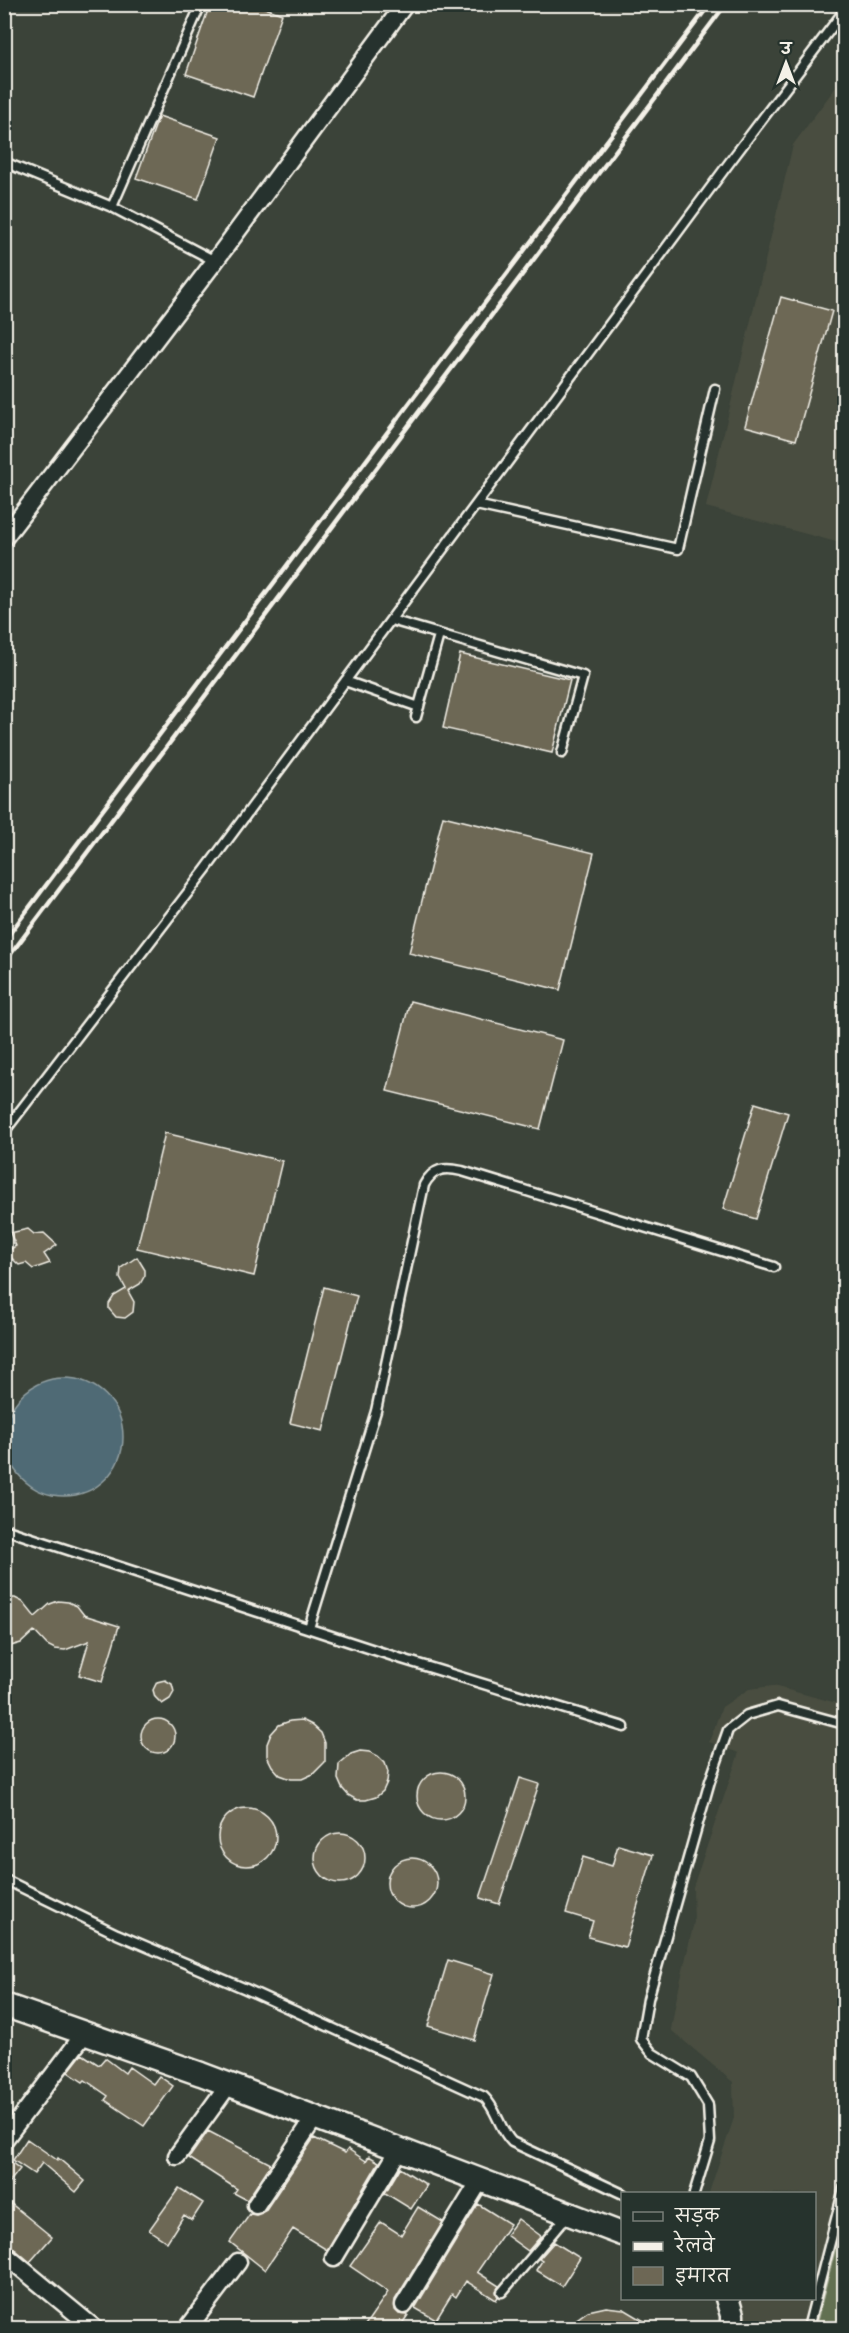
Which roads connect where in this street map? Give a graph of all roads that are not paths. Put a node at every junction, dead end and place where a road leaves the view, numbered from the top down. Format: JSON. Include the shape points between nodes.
{"nodes":[{"id":1,"x":201,"y":4,"type":"edge"},
{"id":2,"x":405,"y":4,"type":"edge"},
{"id":3,"x":844,"y":11,"type":"edge"},
{"id":4,"x":4,"y":162,"type":"edge"},
{"id":5,"x":112,"y":207,"type":"junction"},
{"id":6,"x":215,"y":261,"type":"junction"},
{"id":7,"x":715,"y":389,"type":"dead end"},
{"id":8,"x":476,"y":505,"type":"junction"},
{"id":9,"x":4,"y":538,"type":"edge"},
{"id":10,"x":391,"y":620,"type":"junction"},
{"id":11,"x":439,"y":635,"type":"junction"},
{"id":12,"x":345,"y":681,"type":"junction"},
{"id":13,"x":419,"y":707,"type":"junction"},
{"id":14,"x":416,"y":717,"type":"dead end"},
{"id":15,"x":562,"y":753,"type":"dead end"},
{"id":16,"x":4,"y":1132,"type":"edge"},
{"id":17,"x":774,"y":1267,"type":"dead end"},
{"id":18,"x":4,"y":1529,"type":"edge"},
{"id":19,"x":309,"y":1628,"type":"junction"},
{"id":20,"x":844,"y":1724,"type":"edge"},
{"id":21,"x":624,"y":1727,"type":"dead end"},
{"id":22,"x":4,"y":1879,"type":"edge"},
{"id":23,"x":4,"y":2005,"type":"edge"},
{"id":24,"x":85,"y":2033,"type":"junction"},
{"id":25,"x":229,"y":2084,"type":"junction"},
{"id":26,"x":315,"y":2117,"type":"junction"},
{"id":27,"x":6,"y":2136,"type":"edge"},
{"id":28,"x":400,"y":2148,"type":"junction"},
{"id":29,"x":177,"y":2156,"type":"dead end"},
{"id":30,"x":481,"y":2179,"type":"junction"},
{"id":31,"x":844,"y":2188,"type":"edge"},
{"id":32,"x":621,"y":2192,"type":"edge"},
{"id":33,"x":693,"y":2192,"type":"edge"},
{"id":34,"x":256,"y":2205,"type":"dead end"},
{"id":35,"x":569,"y":2213,"type":"junction"},
{"id":36,"x":621,"y":2234,"type":"edge"},
{"id":37,"x":4,"y":2254,"type":"edge"},
{"id":38,"x":334,"y":2258,"type":"dead end"},
{"id":39,"x":238,"y":2262,"type":"dead end"},
{"id":40,"x":502,"y":2292,"type":"dead end"},
{"id":41,"x":816,"y":2297,"type":"edge"},
{"id":42,"x":728,"y":2300,"type":"edge"},
{"id":43,"x":815,"y":2300,"type":"edge"},
{"id":44,"x":404,"y":2305,"type":"dead end"},
{"id":45,"x":94,"y":2328,"type":"edge"},
{"id":46,"x":188,"y":2328,"type":"edge"},
{"id":47,"x":732,"y":2328,"type":"edge"},
{"id":48,"x":808,"y":2328,"type":"edge"}],
"edges":[{"from":1,"to":5,"type":"lane"},
{"from":2,"to":6,"type":"street"},
{"from":3,"to":8,"type":"lane"},
{"from":4,"to":5,"type":"lane"},
{"from":5,"to":6,"type":"lane"},
{"from":6,"to":9,"type":"street"},
{"from":7,"to":8,"type":"lane","via":[[678,549]]},
{"from":8,"to":10,"type":"lane"},
{"from":10,"to":11,"type":"lane"},
{"from":10,"to":12,"type":"lane"},
{"from":11,"to":13,"type":"lane"},
{"from":11,"to":15,"type":"lane","via":[[584,676]]},
{"from":12,"to":13,"type":"lane"},
{"from":12,"to":16,"type":"lane"},
{"from":13,"to":14,"type":"lane"},
{"from":17,"to":19,"type":"lane","via":[[462,1171],[445,1168],[430,1174],[424,1185],[376,1411]]},
{"from":18,"to":19,"type":"lane"},
{"from":19,"to":21,"type":"lane"},
{"from":20,"to":33,"type":"lane","via":[[778,1706],[747,1715],[728,1730],[719,1755],[648,1999],[641,2039],[652,2053],[691,2077],[708,2105],[710,2141]]},
{"from":22,"to":32,"type":"lane","via":[[117,1934],[484,2097],[512,2142]]},
{"from":23,"to":24,"type":"street"},
{"from":24,"to":25,"type":"street"},
{"from":24,"to":27,"type":"street"},
{"from":25,"to":26,"type":"street"},
{"from":25,"to":29,"type":"street"},
{"from":26,"to":28,"type":"street"},
{"from":26,"to":34,"type":"street"},
{"from":28,"to":30,"type":"street"},
{"from":28,"to":38,"type":"street"},
{"from":30,"to":35,"type":"street"},
{"from":30,"to":44,"type":"street"},
{"from":31,"to":41,"type":"lane"},
{"from":35,"to":36,"type":"street"},
{"from":35,"to":40,"type":"lane"},
{"from":37,"to":45,"type":"street"},
{"from":39,"to":46,"type":"street"},
{"from":42,"to":47,"type":"street"},
{"from":43,"to":48,"type":"lane"}]}
